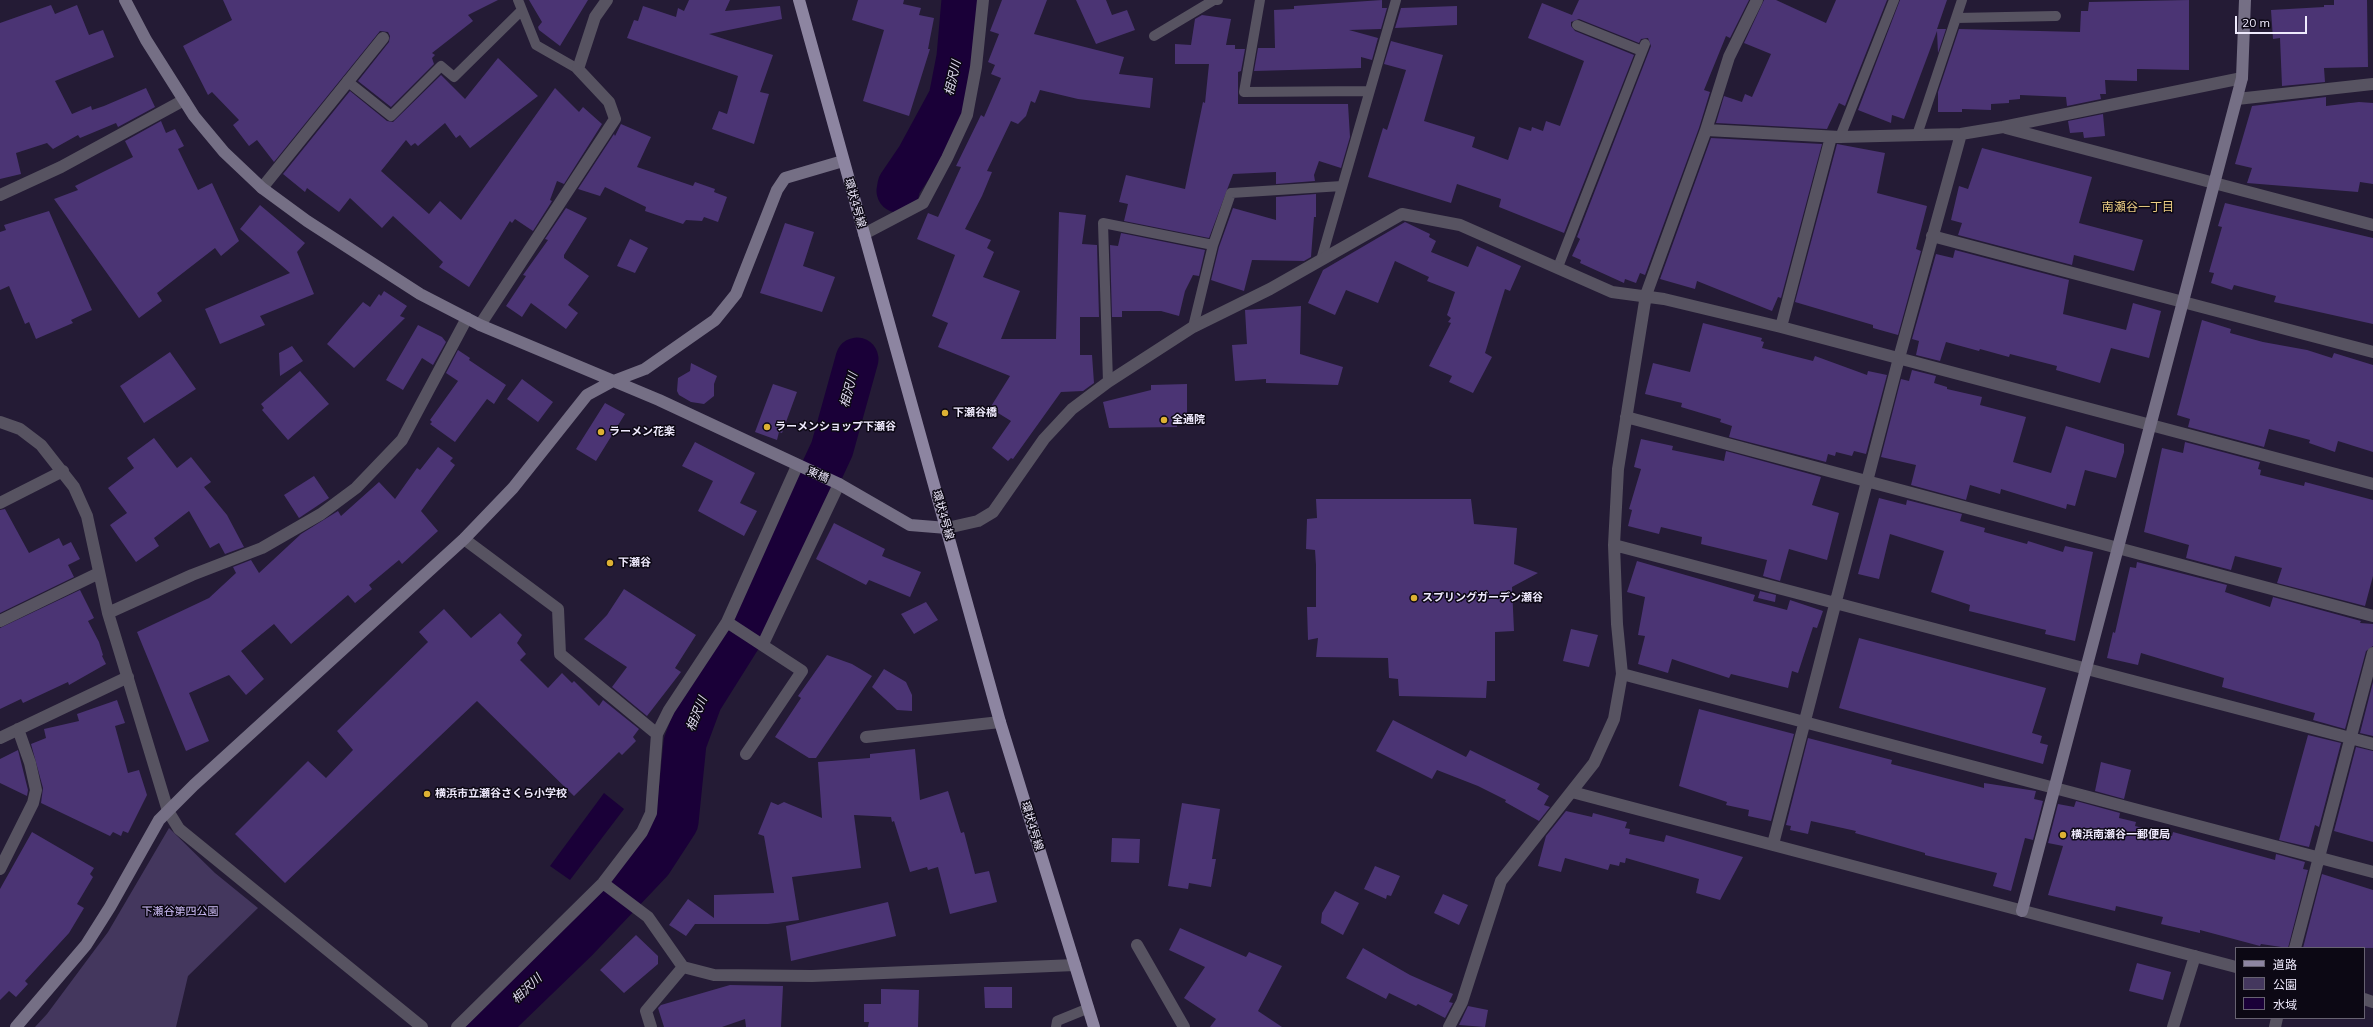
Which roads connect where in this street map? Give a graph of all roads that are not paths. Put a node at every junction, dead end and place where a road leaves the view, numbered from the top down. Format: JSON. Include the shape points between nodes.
{"nodes":[{"id":1,"x":125,"y":0,"type":"edge"},
{"id":2,"x":518,"y":0,"type":"edge"},
{"id":3,"x":606,"y":0,"type":"edge"},
{"id":4,"x":799,"y":0,"type":"edge"},
{"id":5,"x":983,"y":0,"type":"edge"},
{"id":6,"x":1218,"y":0,"type":"edge"},
{"id":7,"x":1260,"y":0,"type":"edge"},
{"id":8,"x":1396,"y":0,"type":"edge"},
{"id":9,"x":1757,"y":0,"type":"edge"},
{"id":10,"x":1894,"y":0,"type":"edge"},
{"id":11,"x":1962,"y":0,"type":"edge"},
{"id":12,"x":2245,"y":0,"type":"edge"},
{"id":13,"x":522,"y":10,"type":"junction"},
{"id":14,"x":2056,"y":16,"type":"dead end"},
{"id":15,"x":1956,"y":18,"type":"junction"},
{"id":16,"x":1577,"y":25,"type":"dead end"},
{"id":17,"x":1154,"y":36,"type":"dead end"},
{"id":18,"x":383,"y":38,"type":"dead end"},
{"id":19,"x":578,"y":69,"type":"junction"},
{"id":20,"x":2242,"y":78,"type":"junction"},
{"id":21,"x":347,"y":81,"type":"junction"},
{"id":22,"x":2373,"y":84,"type":"edge"},
{"id":23,"x":1369,"y":91,"type":"junction"},
{"id":24,"x":2237,"y":99,"type":"junction"},
{"id":25,"x":184,"y":100,"type":"junction"},
{"id":26,"x":2003,"y":128,"type":"junction"},
{"id":27,"x":1706,"y":130,"type":"junction"},
{"id":28,"x":1960,"y":134,"type":"junction"},
{"id":29,"x":1917,"y":135,"type":"junction"},
{"id":30,"x":1836,"y":137,"type":"junction"},
{"id":31,"x":843,"y":161,"type":"junction"},
{"id":32,"x":2214,"y":183,"type":"junction"},
{"id":33,"x":1342,"y":186,"type":"junction"},
{"id":34,"x":262,"y":188,"type":"junction"},
{"id":35,"x":0,"y":196,"type":"edge"},
{"id":36,"x":2373,"y":225,"type":"edge"},
{"id":37,"x":864,"y":234,"type":"junction"},
{"id":38,"x":1932,"y":236,"type":"junction"},
{"id":39,"x":1213,"y":245,"type":"junction"},
{"id":40,"x":1321,"y":260,"type":"junction"},
{"id":41,"x":1558,"y":267,"type":"junction"},
{"id":42,"x":1646,"y":295,"type":"junction"},
{"id":43,"x":2183,"y":302,"type":"junction"},
{"id":44,"x":467,"y":318,"type":"junction"},
{"id":45,"x":480,"y":325,"type":"junction"},
{"id":46,"x":1193,"y":327,"type":"junction"},
{"id":47,"x":1780,"y":327,"type":"junction"},
{"id":48,"x":2373,"y":352,"type":"edge"},
{"id":49,"x":1899,"y":358,"type":"junction"},
{"id":50,"x":611,"y":382,"type":"junction"},
{"id":51,"x":1108,"y":382,"type":"junction"},
{"id":52,"x":1626,"y":417,"type":"junction"},
{"id":53,"x":0,"y":422,"type":"edge"},
{"id":54,"x":2151,"y":425,"type":"junction"},
{"id":55,"x":800,"y":467,"type":"junction"},
{"id":56,"x":63,"y":471,"type":"junction"},
{"id":57,"x":836,"y":482,"type":"junction"},
{"id":58,"x":1867,"y":482,"type":"junction"},
{"id":59,"x":2373,"y":484,"type":"edge"},
{"id":60,"x":0,"y":502,"type":"edge"},
{"id":61,"x":947,"y":528,"type":"junction"},
{"id":62,"x":464,"y":539,"type":"junction"},
{"id":63,"x":1614,"y":545,"type":"junction"},
{"id":64,"x":2118,"y":548,"type":"junction"},
{"id":65,"x":99,"y":574,"type":"junction"},
{"id":66,"x":1836,"y":603,"type":"junction"},
{"id":67,"x":108,"y":613,"type":"junction"},
{"id":68,"x":2373,"y":616,"type":"edge"},
{"id":69,"x":0,"y":621,"type":"edge"},
{"id":70,"x":731,"y":624,"type":"junction"},
{"id":71,"x":760,"y":642,"type":"junction"},
{"id":72,"x":2373,"y":653,"type":"edge"},
{"id":73,"x":2086,"y":669,"type":"junction"},
{"id":74,"x":1622,"y":674,"type":"junction"},
{"id":75,"x":128,"y":677,"type":"junction"},
{"id":76,"x":1000,"y":722,"type":"junction"},
{"id":77,"x":1804,"y":722,"type":"junction"},
{"id":78,"x":18,"y":730,"type":"junction"},
{"id":79,"x":657,"y":734,"type":"junction"},
{"id":80,"x":866,"y":737,"type":"dead end"},
{"id":81,"x":0,"y":738,"type":"edge"},
{"id":82,"x":2351,"y":738,"type":"junction"},
{"id":83,"x":2373,"y":744,"type":"edge"},
{"id":84,"x":746,"y":754,"type":"dead end"},
{"id":85,"x":2055,"y":788,"type":"junction"},
{"id":86,"x":1572,"y":792,"type":"junction"},
{"id":87,"x":168,"y":811,"type":"junction"},
{"id":88,"x":1773,"y":844,"type":"junction"},
{"id":89,"x":2319,"y":858,"type":"junction"},
{"id":90,"x":0,"y":869,"type":"edge"},
{"id":91,"x":2373,"y":872,"type":"edge"},
{"id":92,"x":607,"y":886,"type":"junction"},
{"id":93,"x":2022,"y":911,"type":"junction"},
{"id":94,"x":1138,"y":945,"type":"dead end"},
{"id":95,"x":2295,"y":947,"type":"edge"},
{"id":96,"x":2195,"y":956,"type":"junction"},
{"id":97,"x":1075,"y":965,"type":"junction"},
{"id":98,"x":683,"y":967,"type":"junction"},
{"id":99,"x":2235,"y":967,"type":"edge"},
{"id":100,"x":1089,"y":1008,"type":"junction"},
{"id":101,"x":16,"y":1027,"type":"edge"},
{"id":102,"x":420,"y":1027,"type":"edge"},
{"id":103,"x":457,"y":1027,"type":"edge"},
{"id":104,"x":651,"y":1027,"type":"edge"},
{"id":105,"x":1056,"y":1027,"type":"edge"},
{"id":106,"x":1094,"y":1027,"type":"edge"},
{"id":107,"x":1184,"y":1027,"type":"edge"},
{"id":108,"x":1449,"y":1027,"type":"edge"},
{"id":109,"x":2173,"y":1027,"type":"edge"}],
"edges":[{"from":1,"to":25,"type":"street","name":"東橋","via":[[146,40]]},
{"from":2,"to":13,"type":"lane"},
{"from":3,"to":19,"type":"street","via":[[595,17]]},
{"from":4,"to":31,"type":"main road","name":"環状4号線"},
{"from":5,"to":37,"type":"street","via":[[976,67],[967,115],[947,158],[923,204]]},
{"from":6,"to":17,"type":"lane"},
{"from":7,"to":23,"type":"lane","via":[[1244,92]]},
{"from":8,"to":23,"type":"lane"},
{"from":9,"to":27,"type":"street","via":[[1729,57]]},
{"from":10,"to":30,"type":"lane"},
{"from":11,"to":15,"type":"lane"},
{"from":12,"to":20,"type":"street"},
{"from":13,"to":19,"type":"lane","via":[[536,45]]},
{"from":13,"to":21,"type":"lane","via":[[454,77],[441,66],[391,116]]},
{"from":14,"to":15,"type":"lane"},
{"from":15,"to":29,"type":"lane"},
{"from":16,"to":41,"type":"lane","via":[[1644,47]]},
{"from":18,"to":21,"type":"street"},
{"from":19,"to":45,"type":"street","via":[[609,102],[615,119]]},
{"from":20,"to":24,"type":"street"},
{"from":20,"to":26,"type":"street"},
{"from":21,"to":34,"type":"street"},
{"from":22,"to":24,"type":"street"},
{"from":23,"to":33,"type":"lane"},
{"from":24,"to":32,"type":"street"},
{"from":25,"to":34,"type":"street","name":"東橋","via":[[224,152]]},
{"from":25,"to":35,"type":"street","via":[[61,167]]},
{"from":26,"to":28,"type":"street"},
{"from":26,"to":32,"type":"street"},
{"from":27,"to":30,"type":"street"},
{"from":27,"to":42,"type":"street"},
{"from":28,"to":29,"type":"street"},
{"from":28,"to":38,"type":"street"},
{"from":29,"to":30,"type":"street"},
{"from":30,"to":47,"type":"street"},
{"from":31,"to":37,"type":"main road","name":"環状4号線"},
{"from":31,"to":50,"type":"street","via":[[785,178],[777,190],[736,294],[715,320],[645,369]]},
{"from":32,"to":36,"type":"street"},
{"from":32,"to":43,"type":"street"},
{"from":33,"to":39,"type":"lane","via":[[1231,193]]},
{"from":33,"to":40,"type":"lane"},
{"from":34,"to":44,"type":"street","name":"東橋","via":[[307,221],[420,294]]},
{"from":37,"to":61,"type":"main road","name":"環状4号線"},
{"from":38,"to":43,"type":"street"},
{"from":38,"to":49,"type":"street"},
{"from":39,"to":46,"type":"lane"},
{"from":39,"to":51,"type":"lane","via":[[1103,223]]},
{"from":40,"to":41,"type":"street","via":[[1402,214],[1460,225]]},
{"from":40,"to":46,"type":"street","via":[[1270,289]]},
{"from":41,"to":42,"type":"street","via":[[1612,292]]},
{"from":42,"to":47,"type":"street"},
{"from":42,"to":52,"type":"street"},
{"from":43,"to":48,"type":"street"},
{"from":43,"to":54,"type":"street"},
{"from":44,"to":45,"type":"street","name":"東橋"},
{"from":44,"to":67,"type":"street","via":[[402,440],[356,488],[321,514],[262,548],[192,575]]},
{"from":45,"to":50,"type":"street","name":"東橋"},
{"from":46,"to":51,"type":"street"},
{"from":47,"to":49,"type":"street"},
{"from":49,"to":54,"type":"street"},
{"from":49,"to":58,"type":"street"},
{"from":50,"to":55,"type":"street","name":"東橋","via":[[659,400]]},
{"from":50,"to":62,"type":"street","via":[[587,395],[513,488]]},
{"from":51,"to":61,"type":"street","via":[[1072,409],[1044,439],[993,512],[978,521]]},
{"from":52,"to":58,"type":"street"},
{"from":52,"to":63,"type":"street","via":[[1618,469]]},
{"from":53,"to":56,"type":"street","via":[[20,429],[41,445]]},
{"from":54,"to":59,"type":"street"},
{"from":54,"to":64,"type":"street"},
{"from":55,"to":57,"type":"street","name":"東橋"},
{"from":55,"to":70,"type":"street"},
{"from":56,"to":60,"type":"street"},
{"from":56,"to":65,"type":"street","via":[[74,487],[87,516]]},
{"from":57,"to":61,"type":"street","name":"東橋","via":[[910,525]]},
{"from":57,"to":71,"type":"street"},
{"from":58,"to":64,"type":"street"},
{"from":58,"to":66,"type":"street"},
{"from":61,"to":76,"type":"main road","name":"環状4号線"},
{"from":62,"to":79,"type":"street","via":[[558,609],[560,654]]},
{"from":62,"to":87,"type":"street"},
{"from":63,"to":66,"type":"street"},
{"from":63,"to":74,"type":"street"},
{"from":64,"to":68,"type":"street"},
{"from":64,"to":73,"type":"street"},
{"from":65,"to":67,"type":"street"},
{"from":65,"to":69,"type":"street"},
{"from":66,"to":73,"type":"street"},
{"from":66,"to":77,"type":"street"},
{"from":67,"to":75,"type":"street"},
{"from":70,"to":71,"type":"street"},
{"from":70,"to":79,"type":"street","via":[[669,710]]},
{"from":71,"to":84,"type":"street","via":[[802,671]]},
{"from":72,"to":82,"type":"street"},
{"from":73,"to":82,"type":"street"},
{"from":73,"to":85,"type":"street"},
{"from":74,"to":77,"type":"street"},
{"from":74,"to":86,"type":"street","via":[[1614,719],[1594,763]]},
{"from":75,"to":78,"type":"street"},
{"from":75,"to":87,"type":"street"},
{"from":76,"to":80,"type":"street"},
{"from":76,"to":97,"type":"main road","name":"環状4号線"},
{"from":77,"to":85,"type":"street"},
{"from":77,"to":88,"type":"street"},
{"from":78,"to":81,"type":"street"},
{"from":78,"to":90,"type":"street","via":[[30,763],[36,790],[34,803]]},
{"from":79,"to":92,"type":"street","via":[[651,813],[642,832]]},
{"from":82,"to":83,"type":"street"},
{"from":82,"to":89,"type":"street"},
{"from":85,"to":89,"type":"street"},
{"from":85,"to":93,"type":"street"},
{"from":86,"to":88,"type":"street"},
{"from":86,"to":108,"type":"street","via":[[1502,881],[1462,1002]]},
{"from":87,"to":101,"type":"street","via":[[152,831],[86,945]]},
{"from":87,"to":102,"type":"street","via":[[179,829]]},
{"from":88,"to":93,"type":"street"},
{"from":89,"to":91,"type":"street"},
{"from":89,"to":95,"type":"street"},
{"from":92,"to":98,"type":"street","via":[[648,917]]},
{"from":92,"to":103,"type":"street"},
{"from":93,"to":96,"type":"street"},
{"from":94,"to":107,"type":"street"},
{"from":96,"to":99,"type":"street"},
{"from":96,"to":109,"type":"street"},
{"from":97,"to":98,"type":"street","via":[[812,976],[714,975]]},
{"from":97,"to":100,"type":"main road","name":"環状4号線"},
{"from":98,"to":104,"type":"street","via":[[646,1011]]},
{"from":100,"to":105,"type":"lane","via":[[1057,1021]]},
{"from":100,"to":106,"type":"main road","name":"環状4号線"}]}
